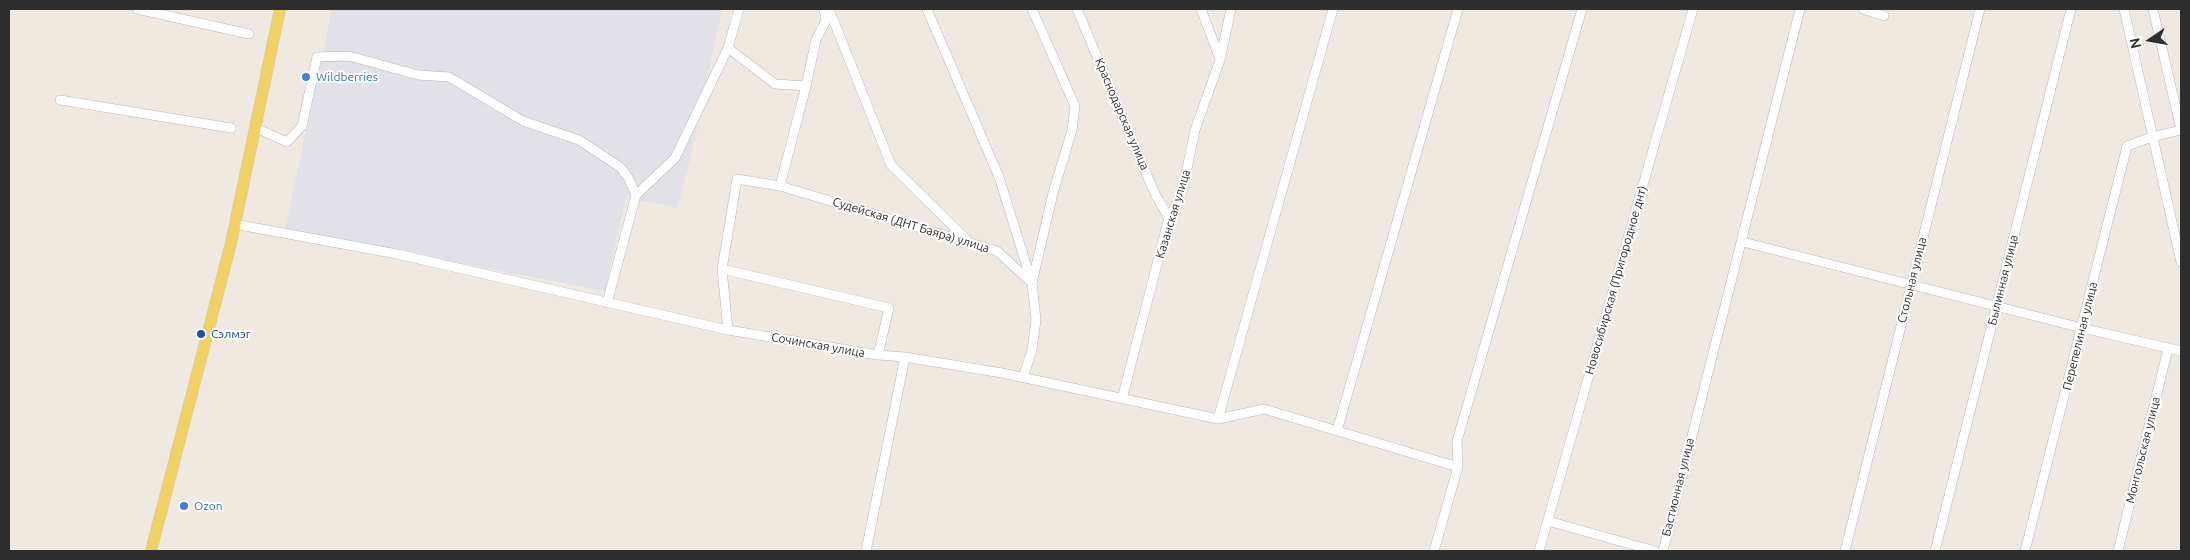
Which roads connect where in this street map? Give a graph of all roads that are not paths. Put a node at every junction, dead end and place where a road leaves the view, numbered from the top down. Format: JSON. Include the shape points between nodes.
{"nodes":[{"id":1,"x":137,"y":9,"type":"edge"},
{"id":2,"x":280,"y":9,"type":"edge"},
{"id":3,"x":739,"y":9,"type":"edge"},
{"id":4,"x":824,"y":9,"type":"edge"},
{"id":5,"x":829,"y":9,"type":"edge"},
{"id":6,"x":927,"y":9,"type":"edge"},
{"id":7,"x":1032,"y":9,"type":"edge"},
{"id":8,"x":1077,"y":9,"type":"edge"},
{"id":9,"x":1201,"y":9,"type":"edge"},
{"id":10,"x":1231,"y":9,"type":"edge"},
{"id":11,"x":1333,"y":9,"type":"edge"},
{"id":12,"x":1458,"y":9,"type":"edge"},
{"id":13,"x":1582,"y":9,"type":"edge"},
{"id":14,"x":1693,"y":9,"type":"edge"},
{"id":15,"x":1800,"y":9,"type":"edge"},
{"id":16,"x":1863,"y":9,"type":"edge"},
{"id":17,"x":1980,"y":9,"type":"edge"},
{"id":18,"x":2071,"y":9,"type":"edge"},
{"id":19,"x":2124,"y":9,"type":"edge"},
{"id":20,"x":2154,"y":9,"type":"edge"},
{"id":21,"x":1884,"y":16,"type":"dead end"},
{"id":22,"x":248,"y":34,"type":"dead end"},
{"id":23,"x":728,"y":48,"type":"junction"},
{"id":24,"x":1220,"y":60,"type":"junction"},
{"id":25,"x":806,"y":86,"type":"junction"},
{"id":26,"x":60,"y":100,"type":"dead end"},
{"id":27,"x":231,"y":128,"type":"dead end"},
{"id":28,"x":254,"y":128,"type":"junction"},
{"id":29,"x":2181,"y":130,"type":"edge"},
{"id":30,"x":2152,"y":137,"type":"junction"},
{"id":31,"x":780,"y":186,"type":"junction"},
{"id":32,"x":636,"y":195,"type":"junction"},
{"id":33,"x":1169,"y":218,"type":"junction"},
{"id":34,"x":234,"y":224,"type":"junction"},
{"id":35,"x":969,"y":242,"type":"junction"},
{"id":36,"x":1743,"y":242,"type":"junction"},
{"id":37,"x":2181,"y":257,"type":"edge"},
{"id":38,"x":722,"y":269,"type":"junction"},
{"id":39,"x":1032,"y":283,"type":"junction"},
{"id":40,"x":1911,"y":283,"type":"junction"},
{"id":41,"x":607,"y":303,"type":"junction"},
{"id":42,"x":1996,"y":306,"type":"junction"},
{"id":43,"x":2082,"y":328,"type":"junction"},
{"id":44,"x":728,"y":330,"type":"junction"},
{"id":45,"x":2168,"y":349,"type":"junction"},
{"id":46,"x":2181,"y":351,"type":"edge"},
{"id":47,"x":878,"y":355,"type":"junction"},
{"id":48,"x":905,"y":357,"type":"junction"},
{"id":49,"x":1023,"y":378,"type":"junction"},
{"id":50,"x":1122,"y":399,"type":"junction"},
{"id":51,"x":1218,"y":420,"type":"junction"},
{"id":52,"x":1338,"y":431,"type":"junction"},
{"id":53,"x":1458,"y":467,"type":"junction"},
{"id":54,"x":1548,"y":521,"type":"junction"},
{"id":55,"x":151,"y":551,"type":"edge"},
{"id":56,"x":866,"y":551,"type":"edge"},
{"id":57,"x":1434,"y":551,"type":"edge"},
{"id":58,"x":1539,"y":551,"type":"edge"},
{"id":59,"x":1655,"y":551,"type":"edge"},
{"id":60,"x":1663,"y":551,"type":"edge"},
{"id":61,"x":1845,"y":551,"type":"edge"},
{"id":62,"x":1935,"y":551,"type":"edge"},
{"id":63,"x":2025,"y":551,"type":"edge"},
{"id":64,"x":2118,"y":551,"type":"edge"}],
"edges":[{"from":1,"to":22,"type":"street"},
{"from":2,"to":28,"type":"main road"},
{"from":3,"to":23,"type":"street"},
{"from":4,"to":25,"type":"street","via":[[826,20],[816,40]]},
{"from":5,"to":35,"type":"street","via":[[891,165]]},
{"from":6,"to":39,"type":"street","via":[[999,177]]},
{"from":7,"to":39,"type":"street","via":[[1075,106],[1072,130]]},
{"from":8,"to":33,"type":"street","name":"Краснодарская улица","via":[[1155,194]]},
{"from":9,"to":24,"type":"street"},
{"from":10,"to":24,"type":"street","name":"Казанская улица"},
{"from":11,"to":51,"type":"street"},
{"from":12,"to":52,"type":"street"},
{"from":13,"to":53,"type":"street","via":[[1457,442]]},
{"from":14,"to":54,"type":"street","name":"Новосибирская (Пригородное днт)"},
{"from":15,"to":36,"type":"street","name":"Бастионная улица"},
{"from":16,"to":21,"type":"street"},
{"from":17,"to":40,"type":"street","name":"Стольная улица"},
{"from":18,"to":42,"type":"street","name":"Былинная улица"},
{"from":19,"to":30,"type":"street"},
{"from":20,"to":29,"type":"street"},
{"from":23,"to":25,"type":"street","via":[[775,84]]},
{"from":23,"to":32,"type":"street","via":[[675,158]]},
{"from":24,"to":33,"type":"street","name":"Казанская улица","via":[[1195,130],[1182,193]]},
{"from":25,"to":31,"type":"street"},
{"from":26,"to":27,"type":"street"},
{"from":28,"to":32,"type":"street","via":[[287,142],[302,126],[317,57],[349,56],[418,75],[449,77],[523,121],[579,140],[620,167]]},
{"from":28,"to":34,"type":"main road"},
{"from":29,"to":30,"type":"street"},
{"from":30,"to":37,"type":"street"},
{"from":30,"to":43,"type":"street","name":"Перепелиная улица","via":[[2127,146]]},
{"from":31,"to":35,"type":"street","name":"Судейская (ДНТ Баяра) улица"},
{"from":31,"to":38,"type":"street","name":"Судейская (ДНТ Баяра) улица","via":[[736,179]]},
{"from":32,"to":41,"type":"street"},
{"from":33,"to":50,"type":"street","name":"Казанская улица"},
{"from":34,"to":41,"type":"street","name":"Сочинская улица","via":[[397,254]]},
{"from":34,"to":55,"type":"main road"},
{"from":35,"to":39,"type":"street","name":"Судейская (ДНТ Баяра) улица","via":[[997,251]]},
{"from":36,"to":40,"type":"street"},
{"from":36,"to":60,"type":"street","name":"Бастионная улица"},
{"from":38,"to":44,"type":"street"},
{"from":38,"to":47,"type":"street","name":"Сочинская улица","via":[[889,308]]},
{"from":39,"to":49,"type":"street","via":[[1036,320],[1032,350]]},
{"from":40,"to":42,"type":"street"},
{"from":40,"to":61,"type":"street","name":"Стольная улица"},
{"from":41,"to":44,"type":"street","name":"Сочинская улица"},
{"from":42,"to":43,"type":"street"},
{"from":42,"to":62,"type":"street","name":"Былинная улица"},
{"from":43,"to":45,"type":"street"},
{"from":43,"to":63,"type":"street","name":"Перепелиная улица"},
{"from":44,"to":47,"type":"street","name":"Сочинская улица"},
{"from":45,"to":46,"type":"street"},
{"from":45,"to":64,"type":"street","name":"Монгольская улица"},
{"from":47,"to":48,"type":"street"},
{"from":48,"to":49,"type":"street"},
{"from":48,"to":56,"type":"street"},
{"from":49,"to":50,"type":"street"},
{"from":50,"to":51,"type":"street"},
{"from":51,"to":52,"type":"street","via":[[1264,409]]},
{"from":52,"to":53,"type":"street"},
{"from":53,"to":57,"type":"street"},
{"from":54,"to":58,"type":"street","name":"Новосибирская (Пригородное днт)"},
{"from":54,"to":59,"type":"street"}]}
